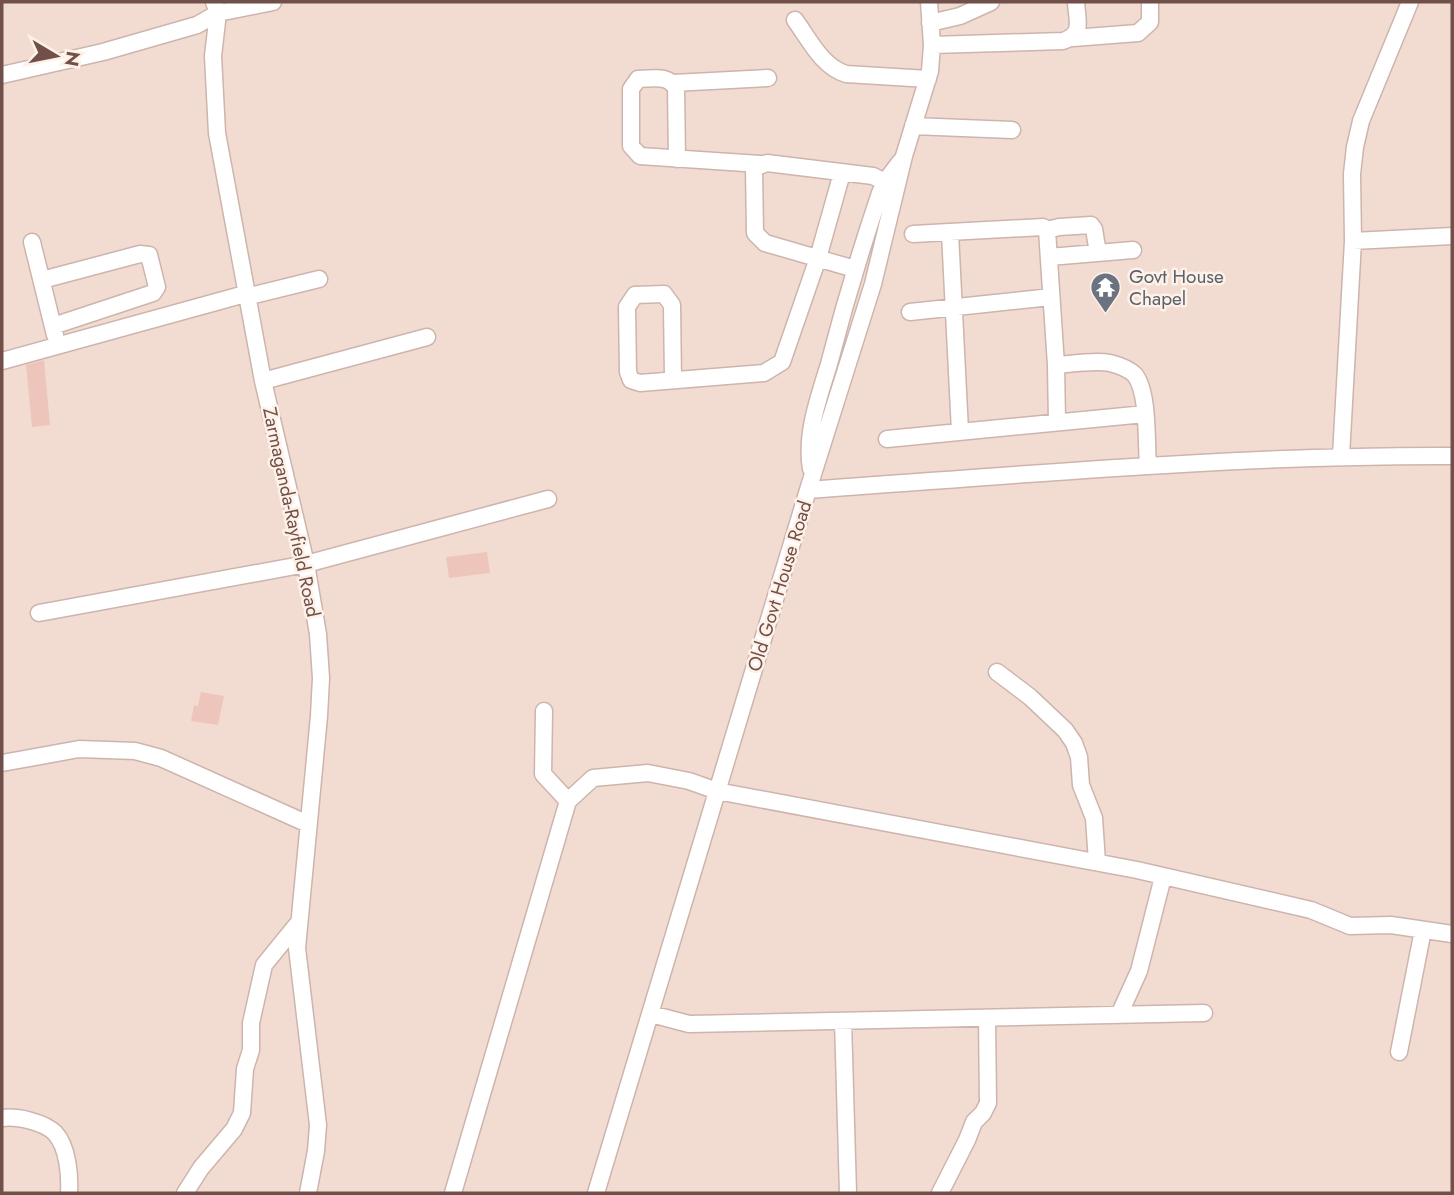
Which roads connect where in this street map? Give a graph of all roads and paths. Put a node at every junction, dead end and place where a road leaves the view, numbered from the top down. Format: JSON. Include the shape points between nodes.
{"nodes":[{"id":1,"x":273,"y":2,"type":"edge"},
{"id":2,"x":929,"y":2,"type":"edge"},
{"id":3,"x":991,"y":2,"type":"edge"},
{"id":4,"x":1076,"y":2,"type":"edge"},
{"id":5,"x":1150,"y":2,"type":"edge"},
{"id":6,"x":1410,"y":2,"type":"edge"},
{"id":7,"x":218,"y":5,"type":"edge"},
{"id":8,"x":960,"y":16,"type":"junction"},
{"id":9,"x":795,"y":20,"type":"dead end"},
{"id":10,"x":930,"y":23,"type":"junction"},
{"id":11,"x":1073,"y":38,"type":"junction"},
{"id":12,"x":962,"y":44,"type":"junction"},
{"id":13,"x":932,"y":45,"type":"junction"},
{"id":14,"x":2,"y":75,"type":"edge"},
{"id":15,"x":768,"y":78,"type":"dead end"},
{"id":16,"x":928,"y":79,"type":"junction"},
{"id":17,"x":673,"y":83,"type":"junction"},
{"id":18,"x":913,"y":125,"type":"junction"},
{"id":19,"x":1012,"y":131,"type":"dead end"},
{"id":20,"x":905,"y":156,"type":"junction"},
{"id":21,"x":677,"y":159,"type":"junction"},
{"id":22,"x":760,"y":164,"type":"junction"},
{"id":23,"x":842,"y":173,"type":"junction"},
{"id":24,"x":885,"y":182,"type":"junction"},
{"id":25,"x":1047,"y":230,"type":"junction"},
{"id":26,"x":950,"y":233,"type":"junction"},
{"id":27,"x":913,"y":234,"type":"dead end"},
{"id":28,"x":1452,"y":236,"type":"edge"},
{"id":29,"x":1353,"y":241,"type":"junction"},
{"id":30,"x":32,"y":242,"type":"dead end"},
{"id":31,"x":1133,"y":250,"type":"dead end"},
{"id":32,"x":1098,"y":253,"type":"junction"},
{"id":33,"x":1049,"y":257,"type":"junction"},
{"id":34,"x":818,"y":258,"type":"junction"},
{"id":35,"x":855,"y":269,"type":"junction"},
{"id":36,"x":41,"y":279,"type":"junction"},
{"id":37,"x":319,"y":279,"type":"dead end"},
{"id":38,"x":246,"y":296,"type":"junction"},
{"id":39,"x":1051,"y":297,"type":"junction"},
{"id":40,"x":846,"y":300,"type":"junction"},
{"id":41,"x":866,"y":306,"type":"junction"},
{"id":42,"x":954,"y":307,"type":"junction"},
{"id":43,"x":910,"y":312,"type":"dead end"},
{"id":44,"x":53,"y":326,"type":"junction"},
{"id":45,"x":427,"y":337,"type":"dead end"},
{"id":46,"x":58,"y":346,"type":"junction"},
{"id":47,"x":2,"y":361,"type":"edge"},
{"id":48,"x":1056,"y":365,"type":"junction"},
{"id":49,"x":673,"y":380,"type":"junction"},
{"id":50,"x":263,"y":381,"type":"junction"},
{"id":51,"x":1145,"y":414,"type":"junction"},
{"id":52,"x":1057,"y":422,"type":"junction"},
{"id":53,"x":960,"y":431,"type":"junction"},
{"id":54,"x":887,"y":439,"type":"dead end"},
{"id":55,"x":1341,"y":456,"type":"junction"},
{"id":56,"x":1452,"y":456,"type":"edge"},
{"id":57,"x":1147,"y":466,"type":"junction"},
{"id":58,"x":810,"y":484,"type":"junction"},
{"id":59,"x":548,"y":499,"type":"dead end"},
{"id":60,"x":306,"y":564,"type":"junction"},
{"id":61,"x":39,"y":613,"type":"dead end"},
{"id":62,"x":998,"y":672,"type":"dead end"},
{"id":63,"x":544,"y":710,"type":"dead end"},
{"id":64,"x":2,"y":763,"type":"edge"},
{"id":65,"x":717,"y":791,"type":"junction"},
{"id":66,"x":568,"y":801,"type":"junction"},
{"id":67,"x":308,"y":824,"type":"junction"},
{"id":68,"x":1097,"y":862,"type":"junction"},
{"id":69,"x":1163,"y":877,"type":"junction"},
{"id":70,"x":300,"y":921,"type":"junction"},
{"id":71,"x":1423,"y":930,"type":"junction"},
{"id":72,"x":1452,"y":934,"type":"edge"},
{"id":73,"x":1205,"y":1013,"type":"dead end"},
{"id":74,"x":651,"y":1014,"type":"junction"},
{"id":75,"x":1119,"y":1015,"type":"junction"},
{"id":76,"x":987,"y":1018,"type":"junction"},
{"id":77,"x":843,"y":1021,"type":"junction"},
{"id":78,"x":1399,"y":1052,"type":"dead end"},
{"id":79,"x":2,"y":1118,"type":"edge"},
{"id":80,"x":69,"y":1193,"type":"edge"},
{"id":81,"x":185,"y":1193,"type":"edge"},
{"id":82,"x":308,"y":1193,"type":"edge"},
{"id":83,"x":453,"y":1193,"type":"edge"},
{"id":84,"x":596,"y":1193,"type":"edge"},
{"id":85,"x":848,"y":1193,"type":"edge"},
{"id":86,"x":940,"y":1193,"type":"edge"}],
"edges":[{"from":1,"to":7,"type":"street"},
{"from":2,"to":10,"type":"street"},
{"from":3,"to":8,"type":"street"},
{"from":4,"to":11,"type":"street","via":[[1078,30]]},
{"from":5,"to":11,"type":"street","via":[[1150,22],[1139,33]]},
{"from":6,"to":29,"type":"street","via":[[1361,121],[1352,174]]},
{"from":7,"to":14,"type":"street","via":[[197,24]]},
{"from":7,"to":38,"type":"street","name":"Zarmaganda-Rayfield Road","via":[[212,56],[217,133]]},
{"from":8,"to":10,"type":"street"},
{"from":8,"to":12,"type":"street"},
{"from":9,"to":16,"type":"street","via":[[837,71]]},
{"from":10,"to":13,"type":"street"},
{"from":11,"to":12,"type":"street"},
{"from":12,"to":13,"type":"street"},
{"from":13,"to":16,"type":"street"},
{"from":15,"to":17,"type":"street"},
{"from":16,"to":18,"type":"street"},
{"from":17,"to":21,"type":"street"},
{"from":17,"to":21,"type":"street","via":[[638,79],[634,84],[631,146],[640,156]]},
{"from":18,"to":19,"type":"street"},
{"from":18,"to":20,"type":"street"},
{"from":20,"to":24,"type":"street"},
{"from":20,"to":41,"type":"street"},
{"from":21,"to":22,"type":"street"},
{"from":22,"to":23,"type":"street"},
{"from":22,"to":34,"type":"street","via":[[754,168],[755,233],[765,243]]},
{"from":23,"to":24,"type":"street"},
{"from":23,"to":34,"type":"street"},
{"from":24,"to":35,"type":"street"},
{"from":25,"to":26,"type":"street"},
{"from":25,"to":32,"type":"street","via":[[1091,225]]},
{"from":25,"to":33,"type":"street"},
{"from":26,"to":27,"type":"street"},
{"from":26,"to":42,"type":"street"},
{"from":28,"to":29,"type":"street"},
{"from":29,"to":55,"type":"street"},
{"from":30,"to":36,"type":"street"},
{"from":31,"to":32,"type":"street"},
{"from":32,"to":33,"type":"street"},
{"from":33,"to":39,"type":"street"},
{"from":34,"to":35,"type":"street"},
{"from":34,"to":49,"type":"street","via":[[782,362],[764,373]]},
{"from":35,"to":40,"type":"street"},
{"from":36,"to":44,"type":"street"},
{"from":36,"to":44,"type":"street","via":[[140,254],[149,256],[157,287],[148,296]]},
{"from":37,"to":38,"type":"street"},
{"from":38,"to":46,"type":"street"},
{"from":38,"to":50,"type":"street","name":"Zarmaganda-Rayfield Road"},
{"from":39,"to":42,"type":"street"},
{"from":39,"to":48,"type":"street"},
{"from":40,"to":41,"type":"street"},
{"from":40,"to":58,"type":"street","via":[[812,424]]},
{"from":41,"to":58,"type":"street"},
{"from":42,"to":43,"type":"street"},
{"from":42,"to":53,"type":"street"},
{"from":44,"to":46,"type":"street"},
{"from":45,"to":50,"type":"street"},
{"from":46,"to":47,"type":"street"},
{"from":48,"to":51,"type":"street","via":[[1109,363],[1125,368],[1135,375]]},
{"from":48,"to":52,"type":"street"},
{"from":49,"to":49,"type":"street","via":[[631,380],[626,307],[635,295],[664,294],[672,305]]},
{"from":50,"to":60,"type":"street","name":"Zarmaganda-Rayfield Road"},
{"from":51,"to":52,"type":"street"},
{"from":51,"to":57,"type":"street"},
{"from":52,"to":53,"type":"street"},
{"from":53,"to":54,"type":"street"},
{"from":55,"to":56,"type":"street","name":"Old Govt House Road"},
{"from":55,"to":57,"type":"street","name":"Old Govt House Road"},
{"from":57,"to":58,"type":"street","name":"Old Govt House Road"},
{"from":58,"to":65,"type":"street","name":"Old Govt House Road"},
{"from":59,"to":60,"type":"street"},
{"from":60,"to":61,"type":"street"},
{"from":60,"to":67,"type":"street","name":"Zarmaganda-Rayfield Road","via":[[321,678]]},
{"from":62,"to":68,"type":"street","via":[[1030,697],[1074,743],[1081,785],[1094,818]]},
{"from":63,"to":66,"type":"street","via":[[543,774]]},
{"from":64,"to":67,"type":"street","via":[[79,749],[135,751]]},
{"from":65,"to":66,"type":"street","via":[[648,773],[593,778]]},
{"from":65,"to":68,"type":"street"},
{"from":65,"to":74,"type":"street","name":"Old Govt House Road"},
{"from":66,"to":83,"type":"street"},
{"from":67,"to":70,"type":"street","name":"Zarmaganda-Rayfield Road"},
{"from":68,"to":69,"type":"street"},
{"from":69,"to":71,"type":"street","via":[[1311,910],[1350,926]]},
{"from":69,"to":75,"type":"street","via":[[1139,971]]},
{"from":70,"to":81,"type":"street","via":[[264,965],[251,1023],[242,1113]]},
{"from":70,"to":82,"type":"street","name":"Zarmaganda-Rayfield Road","via":[[298,958],[318,1125]]},
{"from":71,"to":72,"type":"street"},
{"from":71,"to":78,"type":"street"},
{"from":73,"to":75,"type":"street"},
{"from":74,"to":77,"type":"street","via":[[689,1024]]},
{"from":74,"to":84,"type":"street","name":"Old Govt House Road"},
{"from":75,"to":76,"type":"street"},
{"from":76,"to":77,"type":"street"},
{"from":76,"to":86,"type":"street","via":[[988,1103]]},
{"from":77,"to":85,"type":"street"},
{"from":79,"to":80,"type":"street","via":[[37,1123],[55,1133],[64,1150]]}]}
